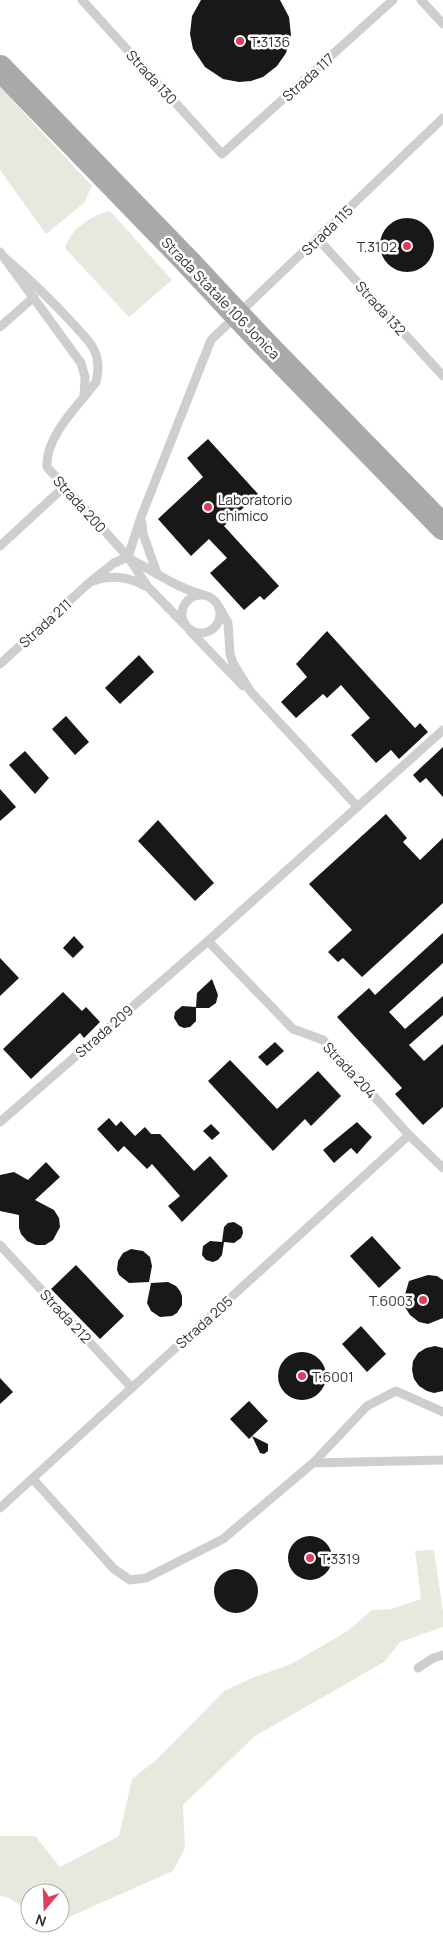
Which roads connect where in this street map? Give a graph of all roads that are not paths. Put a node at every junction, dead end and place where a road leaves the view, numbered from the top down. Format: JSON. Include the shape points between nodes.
{"nodes":[{"id":1,"x":82,"y":0,"type":"edge"},
{"id":2,"x":393,"y":0,"type":"edge"},
{"id":3,"x":421,"y":0,"type":"edge"},
{"id":4,"x":443,"y":24,"type":"edge"},
{"id":5,"x":0,"y":68,"type":"edge"},
{"id":6,"x":443,"y":118,"type":"edge"},
{"id":7,"x":222,"y":154,"type":"joint"},
{"id":8,"x":318,"y":239,"type":"junction"},
{"id":9,"x":3,"y":255,"type":"edge"},
{"id":10,"x":34,"y":297,"type":"junction"},
{"id":11,"x":0,"y":328,"type":"edge"},
{"id":12,"x":443,"y":376,"type":"edge"},
{"id":13,"x":84,"y":397,"type":"junction"},
{"id":14,"x":64,"y":487,"type":"junction"},
{"id":15,"x":141,"y":517,"type":"junction"},
{"id":16,"x":442,"y":527,"type":"edge"},
{"id":17,"x":0,"y":546,"type":"edge"},
{"id":18,"x":128,"y":558,"type":"junction"},
{"id":19,"x":157,"y":573,"type":"junction"},
{"id":20,"x":90,"y":582,"type":"junction"},
{"id":21,"x":148,"y":587,"type":"junction"},
{"id":22,"x":204,"y":595,"type":"junction"},
{"id":23,"x":219,"y":607,"type":"junction"},
{"id":24,"x":187,"y":628,"type":"junction"},
{"id":25,"x":0,"y":664,"type":"edge"},
{"id":26,"x":251,"y":692,"type":"junction"},
{"id":27,"x":443,"y":730,"type":"edge"},
{"id":28,"x":358,"y":806,"type":"junction"},
{"id":29,"x":208,"y":941,"type":"junction"},
{"id":30,"x":0,"y":1122,"type":"edge"},
{"id":31,"x":408,"y":1135,"type":"junction"},
{"id":32,"x":443,"y":1168,"type":"edge"},
{"id":33,"x":0,"y":1245,"type":"edge"},
{"id":34,"x":132,"y":1388,"type":"junction"},
{"id":35,"x":443,"y":1412,"type":"edge"},
{"id":36,"x":443,"y":1460,"type":"edge"},
{"id":37,"x":313,"y":1463,"type":"junction"},
{"id":38,"x":33,"y":1478,"type":"junction"},
{"id":39,"x":0,"y":1508,"type":"edge"},
{"id":40,"x":443,"y":1655,"type":"edge"},
{"id":41,"x":418,"y":1668,"type":"dead end"}],
"edges":[{"from":1,"to":7,"type":"lane","name":"Strada 130"},
{"from":2,"to":7,"type":"lane","name":"Strada 117"},
{"from":3,"to":4,"type":"lane"},
{"from":5,"to":16,"type":"main road","name":"Strada Statale 106 Jonica","bridge":true},
{"from":6,"to":8,"type":"lane","name":"Strada 115"},
{"from":8,"to":12,"type":"lane","name":"Strada 132"},
{"from":8,"to":15,"type":"lane","name":"Strada 115","via":[[211,340]]},
{"from":9,"to":10,"type":"lane","name":"Strada 200"},
{"from":9,"to":13,"type":"lane","name":"Strada 200","via":[[34,283],[93,347],[98,373],[96,382]]},
{"from":10,"to":11,"type":"lane"},
{"from":10,"to":13,"type":"lane","name":"Strada 200","via":[[80,363],[85,377]]},
{"from":13,"to":14,"type":"lane","name":"Strada 200","via":[[57,434],[46,457],[47,466]]},
{"from":14,"to":17,"type":"lane"},
{"from":14,"to":18,"type":"lane","name":"Strada 200"},
{"from":15,"to":18,"type":"lane"},
{"from":15,"to":19,"type":"lane","via":[[142,534]]},
{"from":18,"to":19,"type":"lane"},
{"from":18,"to":20,"type":"lane","name":"Strada 211","via":[[114,563]]},
{"from":18,"to":21,"type":"lane"},
{"from":19,"to":22,"type":"lane","via":[[183,589]]},
{"from":20,"to":21,"type":"lane","name":"Strada 211","via":[[113,576]]},
{"from":20,"to":25,"type":"lane","name":"Strada 211"},
{"from":21,"to":24,"type":"lane"},
{"from":22,"to":23,"type":"lane"},
{"from":22,"to":24,"type":"lane","via":[[186,601],[181,613]]},
{"from":23,"to":24,"type":"lane","via":[[220,619],[213,630],[201,634]]},
{"from":23,"to":26,"type":"lane","via":[[228,623],[233,663]]},
{"from":24,"to":26,"type":"lane"},
{"from":26,"to":28,"type":"lane"},
{"from":27,"to":28,"type":"lane","name":"Strada 209"},
{"from":28,"to":29,"type":"lane","name":"Strada 209"},
{"from":29,"to":30,"type":"lane","name":"Strada 209"},
{"from":29,"to":31,"type":"lane","name":"Strada 204","via":[[293,1029],[323,1040]]},
{"from":31,"to":32,"type":"lane","name":"Strada 204"},
{"from":31,"to":34,"type":"lane","name":"Strada 205"},
{"from":33,"to":34,"type":"lane","name":"Strada 212"},
{"from":34,"to":38,"type":"lane","name":"Strada 205"},
{"from":35,"to":37,"type":"lane","via":[[396,1391],[366,1406]]},
{"from":36,"to":37,"type":"lane"},
{"from":37,"to":38,"type":"lane","via":[[223,1539],[146,1578],[130,1580],[114,1569]]},
{"from":38,"to":39,"type":"lane","name":"Strada 205"},
{"from":40,"to":41,"type":"lane"}]}
